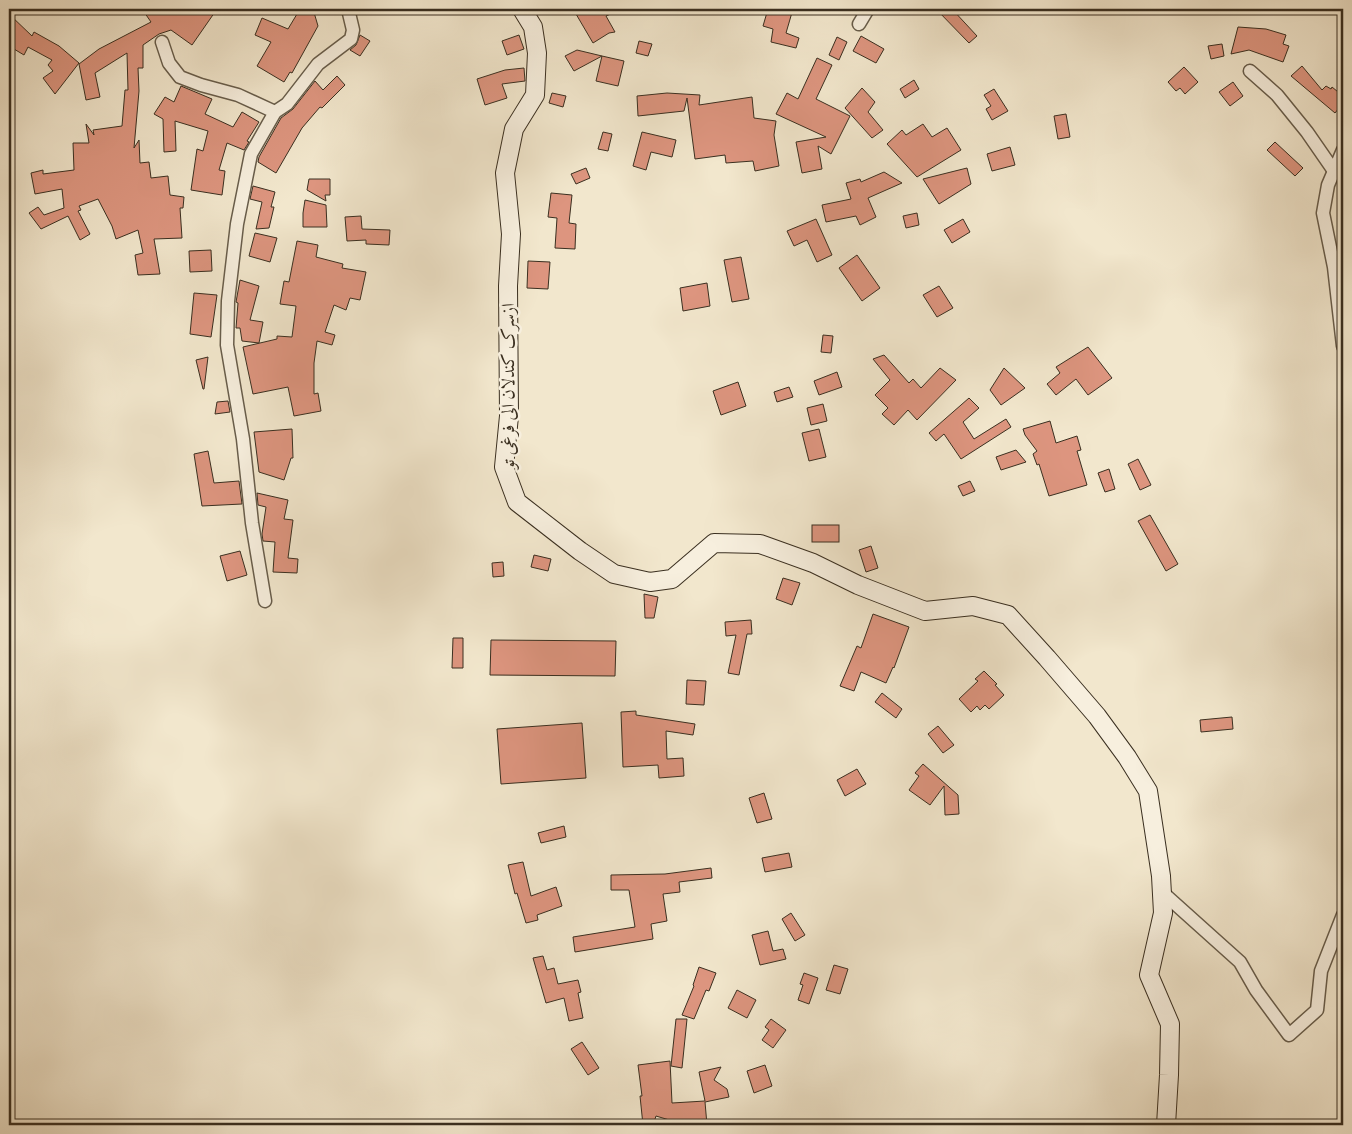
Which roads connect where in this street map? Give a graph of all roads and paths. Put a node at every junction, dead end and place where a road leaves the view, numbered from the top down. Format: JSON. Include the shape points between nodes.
{"nodes":[{"id":1,"x":348,"y":9,"type":"edge"},
{"id":2,"x":522,"y":9,"type":"edge"},
{"id":3,"x":868,"y":9,"type":"edge"},
{"id":4,"x":859,"y":24,"type":"dead end"},
{"id":5,"x":162,"y":42,"type":"dead end"},
{"id":6,"x":1250,"y":71,"type":"dead end"},
{"id":7,"x":274,"y":112,"type":"junction"},
{"id":8,"x":1343,"y":150,"type":"edge"},
{"id":9,"x":1334,"y":171,"type":"junction"},
{"id":10,"x":1343,"y":346,"type":"edge"},
{"id":11,"x":264,"y":600,"type":"dead end"},
{"id":12,"x":1162,"y":892,"type":"junction"},
{"id":13,"x":1343,"y":915,"type":"edge"},
{"id":14,"x":1166,"y":1125,"type":"edge"}],
"edges":[{"from":1,"to":7,"type":"street","via":[[351,39],[318,64],[287,104]]},
{"from":2,"to":12,"type":"street","name":"ازسرک کندلان الی فرغی تو","via":[[533,27],[537,53],[535,95],[514,129],[505,173],[511,234],[509,416],[504,467],[517,502],[614,574],[650,582],[672,580],[714,544],[760,544],[813,562],[858,585],[925,610],[973,606],[1008,616],[1097,716],[1148,791]]},
{"from":3,"to":4,"type":"street"},
{"from":5,"to":7,"type":"street","via":[[169,62],[180,77],[238,95]]},
{"from":6,"to":9,"type":"street","via":[[1277,95]]},
{"from":7,"to":11,"type":"street","via":[[251,154],[237,224],[228,301],[227,345]]},
{"from":8,"to":9,"type":"street"},
{"from":9,"to":10,"type":"street","via":[[1328,184],[1323,213],[1334,268]]},
{"from":12,"to":13,"type":"street","via":[[1240,962],[1289,1035],[1317,1010],[1321,971]]},
{"from":12,"to":14,"type":"street","name":"ازسرک کندلان الی فرغی تو","via":[[1163,913],[1150,975],[1170,1024]]}]}
